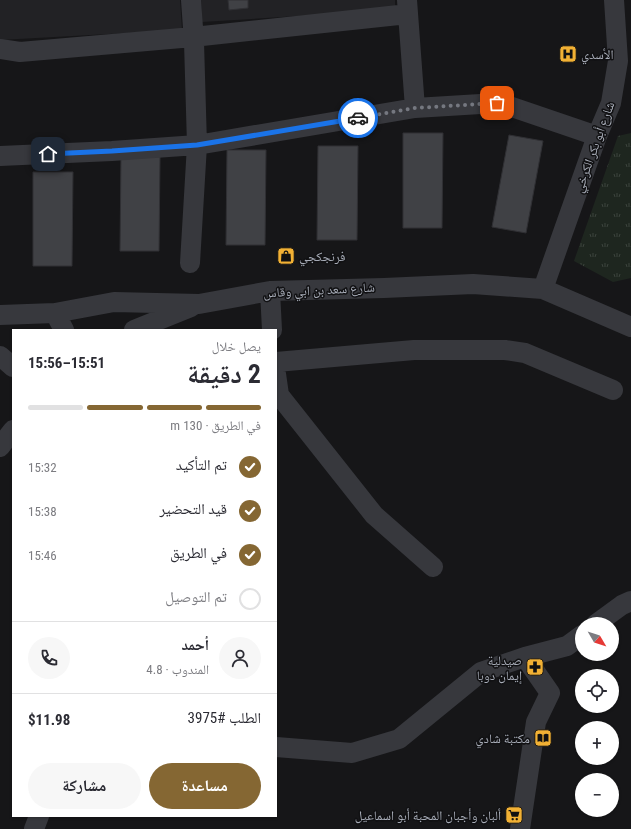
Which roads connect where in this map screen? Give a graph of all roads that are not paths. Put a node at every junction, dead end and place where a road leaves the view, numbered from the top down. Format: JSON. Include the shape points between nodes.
{"nodes":[{"id":1,"x":191,"y":0,"type":"edge"},
{"id":2,"x":614,"y":0,"type":"edge"},
{"id":3,"x":407,"y":7,"type":"edge"},
{"id":4,"x":193,"y":37,"type":"junction"},
{"id":5,"x":0,"y":49,"type":"edge"},
{"id":6,"x":415,"y":108,"type":"junction"},
{"id":7,"x":597,"y":136,"type":"junction"},
{"id":8,"x":197,"y":145,"type":"junction"},
{"id":9,"x":0,"y":156,"type":"edge"},
{"id":10,"x":190,"y":263,"type":"dead end"},
{"id":11,"x":543,"y":289,"type":"junction"},
{"id":12,"x":270,"y":291,"type":"junction"},
{"id":13,"x":199,"y":304,"type":"junction"},
{"id":14,"x":0,"y":315,"type":"edge"},
{"id":15,"x":60,"y":322,"type":"edge"},
{"id":16,"x":629,"y":324,"type":"edge"},
{"id":17,"x":136,"y":329,"type":"edge"},
{"id":18,"x":272,"y":329,"type":"edge"},
{"id":19,"x":0,"y":356,"type":"edge"},
{"id":20,"x":277,"y":362,"type":"edge"},
{"id":21,"x":12,"y":366,"type":"edge"},
{"id":22,"x":277,"y":381,"type":"edge"},
{"id":23,"x":613,"y":390,"type":"dead end"},
{"id":24,"x":12,"y":431,"type":"edge"},
{"id":25,"x":0,"y":447,"type":"edge"},
{"id":26,"x":433,"y":567,"type":"dead end"},
{"id":27,"x":631,"y":601,"type":"edge"},
{"id":28,"x":606,"y":617,"type":"edge"},
{"id":29,"x":575,"y":640,"type":"edge"},
{"id":30,"x":525,"y":657,"type":"junction"},
{"id":31,"x":277,"y":747,"type":"edge"},
{"id":32,"x":39,"y":817,"type":"edge"},
{"id":33,"x":34,"y":829,"type":"edge"},
{"id":34,"x":520,"y":829,"type":"edge"}],
"edges":[{"from":1,"to":4,"type":"street"},
{"from":2,"to":7,"type":"street","name":"شارع أبو بكر الكرخي","via":[[618,61],[611,103]]},
{"from":3,"to":4,"type":"street"},
{"from":3,"to":6,"type":"street"},
{"from":4,"to":5,"type":"street","via":[[20,52]]},
{"from":4,"to":8,"type":"street"},
{"from":6,"to":7,"type":"street","via":[[497,103]]},
{"from":6,"to":8,"type":"street"},
{"from":7,"to":11,"type":"street","name":"شارع أبو بكر الكرخي"},
{"from":8,"to":9,"type":"street"},
{"from":8,"to":10,"type":"street"},
{"from":11,"to":12,"type":"street","name":"شارع سعد بن ابي وقاس","via":[[474,284]]},
{"from":11,"to":16,"type":"street","name":"شارع سعد بن ابي وقاس"},
{"from":12,"to":13,"type":"street","name":"شارع سعد بن ابي وقاس"},
{"from":12,"to":18,"type":"street"},
{"from":13,"to":15,"type":"street","name":"شارع سعد بن ابي وقاس","via":[[114,302]]},
{"from":13,"to":17,"type":"street"},
{"from":14,"to":15,"type":"street","name":"شارع سعد بن ابي وقاس"},
{"from":19,"to":21,"type":"street"},
{"from":20,"to":23,"type":"street","via":[[414,350],[505,350],[525,353]]},
{"from":22,"to":26,"type":"street","via":[[279,395],[374,515]]},
{"from":24,"to":25,"type":"street"},
{"from":27,"to":28,"type":"street"},
{"from":29,"to":30,"type":"street","via":[[567,646]]},
{"from":30,"to":31,"type":"street","via":[[481,672],[399,739],[352,753]]},
{"from":30,"to":34,"type":"street","via":[[550,693],[536,722]]},
{"from":32,"to":33,"type":"street"}]}
